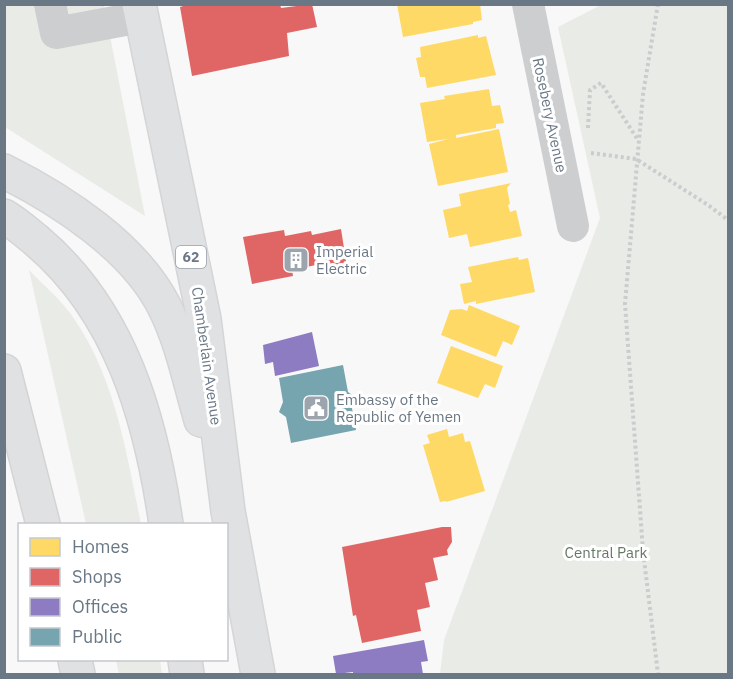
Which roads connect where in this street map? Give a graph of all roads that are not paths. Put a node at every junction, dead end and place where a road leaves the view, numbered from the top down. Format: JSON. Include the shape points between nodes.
{"nodes":[{"id":1,"x":51,"y":4,"type":"edge"},
{"id":2,"x":528,"y":4,"type":"edge"},
{"id":3,"x":140,"y":11,"type":"edge"},
{"id":4,"x":4,"y":171,"type":"edge"},
{"id":5,"x":4,"y":216,"type":"edge"},
{"id":6,"x":573,"y":226,"type":"dead end"},
{"id":7,"x":4,"y":371,"type":"edge"},
{"id":8,"x":228,"y":511,"type":"junction"},
{"id":9,"x":42,"y":523,"type":"edge"},
{"id":10,"x":166,"y":523,"type":"edge"},
{"id":11,"x":258,"y":675,"type":"edge"}],
"edges":[{"from":1,"to":3,"type":"street","via":[[56,33]]},
{"from":2,"to":6,"type":"street","name":"Rosebery Avenue"},
{"from":3,"to":8,"type":"main road","name":"Chamberlain Avenue","number":"62","via":[[204,320]]},
{"from":4,"to":8,"type":"main road","via":[[86,220],[132,262],[163,304]]},
{"from":5,"to":10,"type":"main road","via":[[74,277],[120,350],[147,426]]},
{"from":7,"to":9,"type":"main road"},
{"from":8,"to":11,"type":"main road","name":"Chamberlain Avenue","number":"62"}]}
